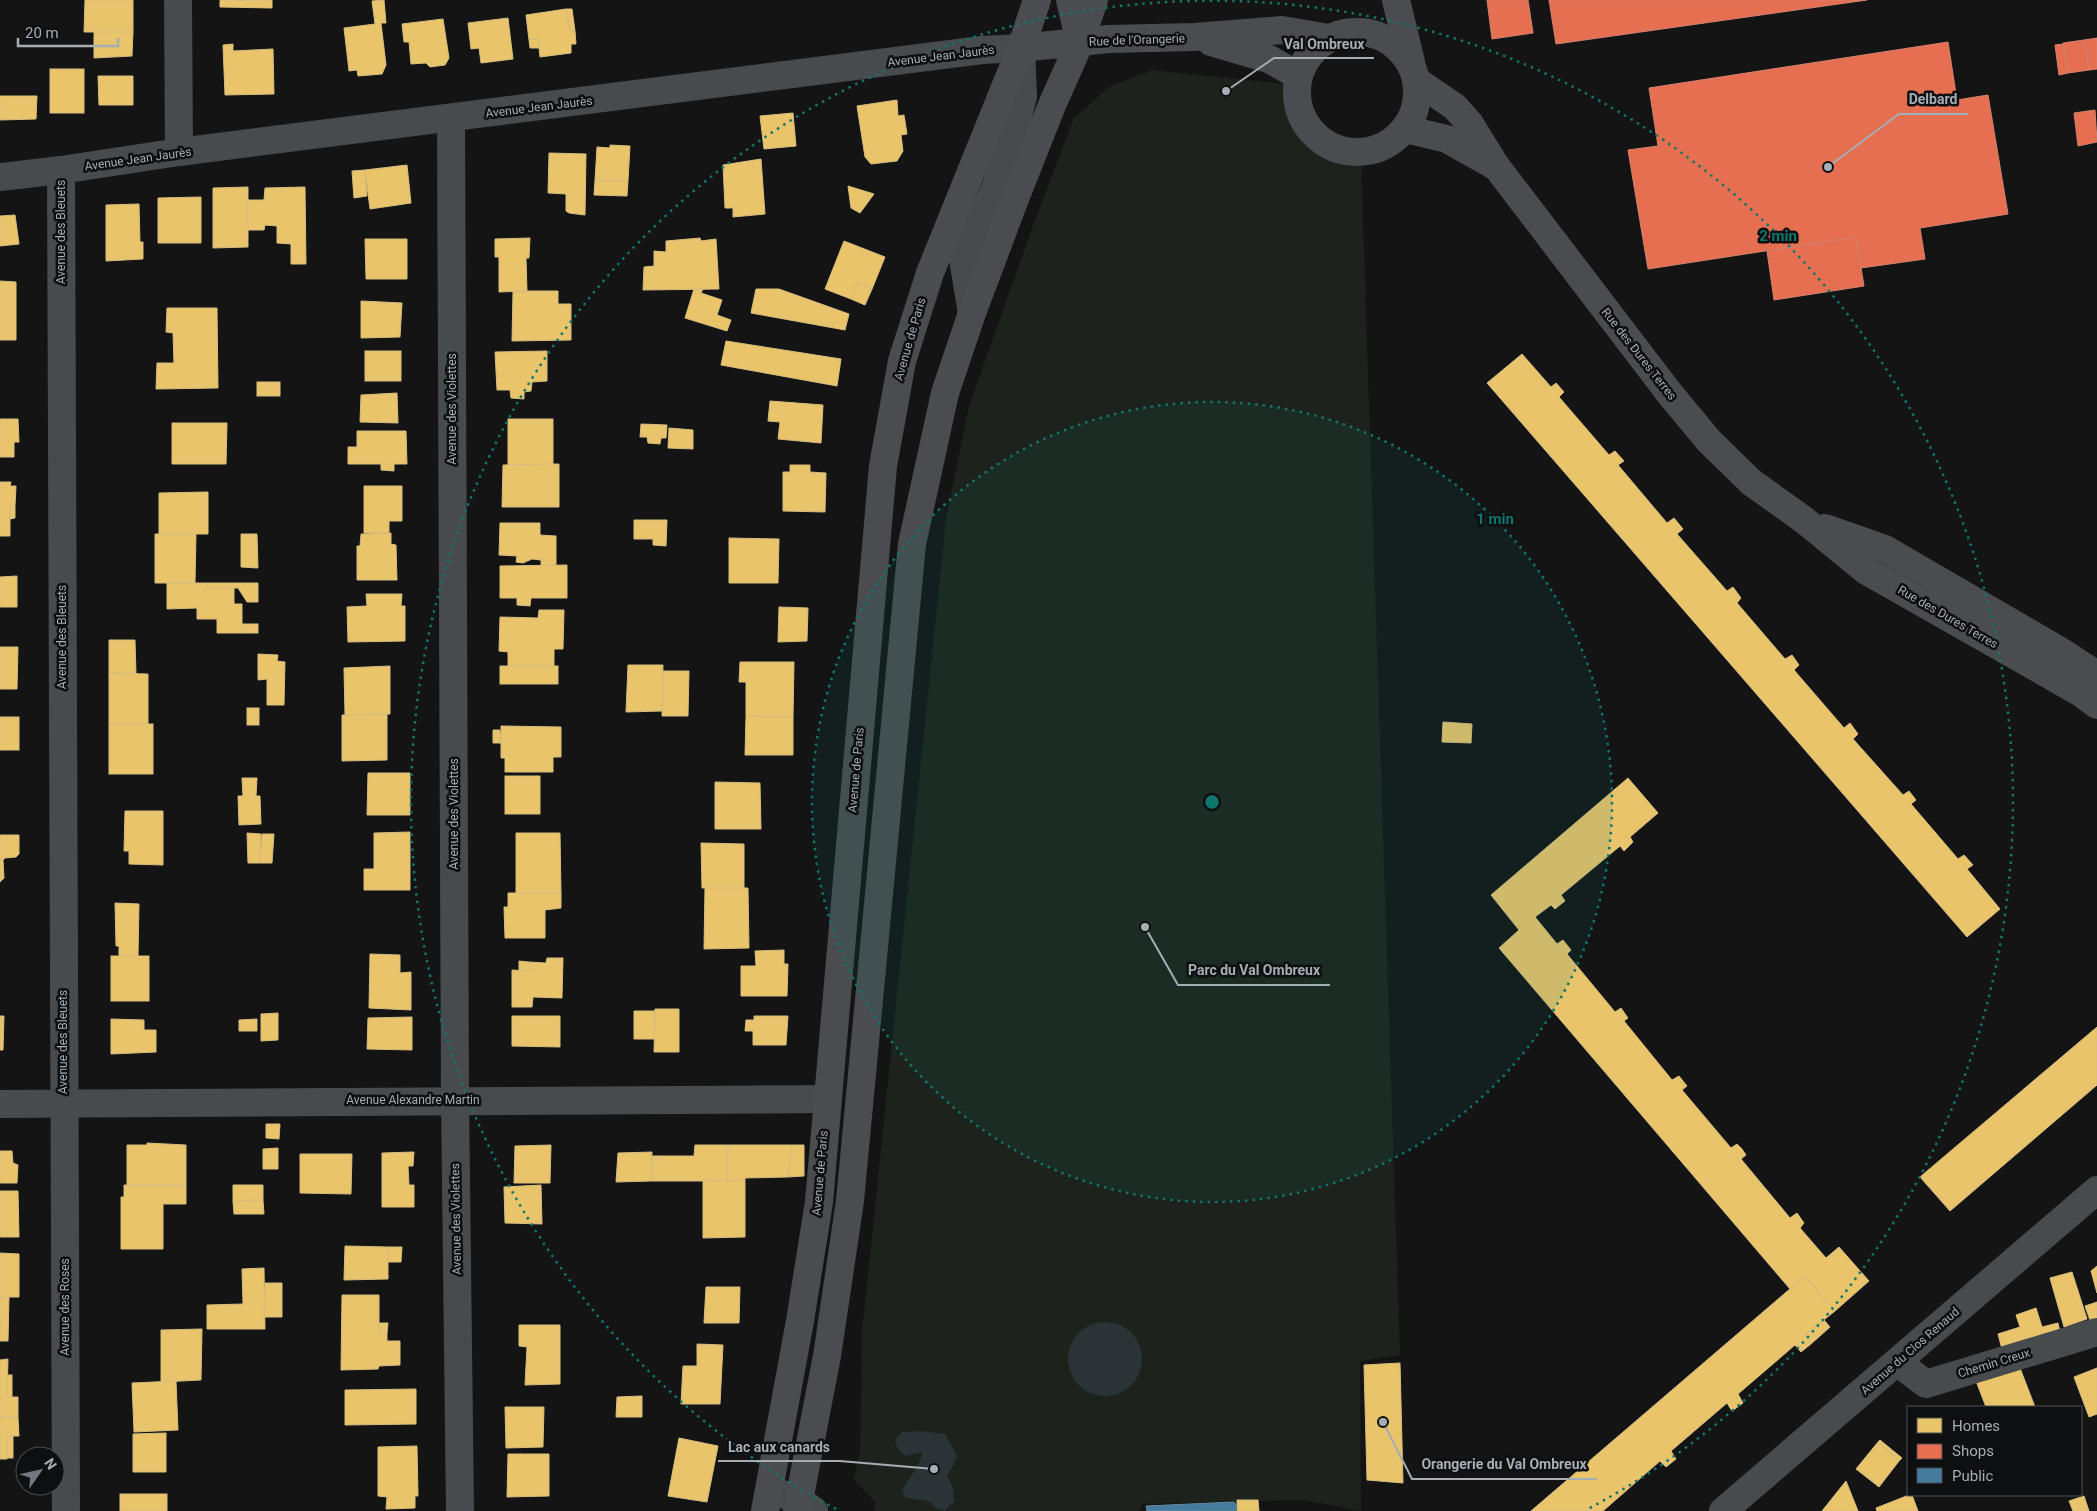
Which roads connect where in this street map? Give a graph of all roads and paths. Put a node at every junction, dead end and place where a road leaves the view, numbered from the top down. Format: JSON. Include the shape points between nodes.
{"nodes":[{"id":1,"x":178,"y":0,"type":"edge"},
{"id":2,"x":1036,"y":0,"type":"edge"},
{"id":3,"x":1070,"y":0,"type":"edge"},
{"id":4,"x":1094,"y":0,"type":"edge"},
{"id":5,"x":1396,"y":0,"type":"edge"},
{"id":6,"x":1195,"y":38,"type":"junction"},
{"id":7,"x":1329,"y":38,"type":"junction"},
{"id":8,"x":1080,"y":42,"type":"junction"},
{"id":9,"x":1021,"y":48,"type":"junction"},
{"id":10,"x":1414,"y":74,"type":"junction"},
{"id":11,"x":1298,"y":76,"type":"junction"},
{"id":12,"x":451,"y":118,"type":"junction"},
{"id":13,"x":1405,"y":129,"type":"junction"},
{"id":14,"x":179,"y":152,"type":"junction"},
{"id":15,"x":1496,"y":166,"type":"junction"},
{"id":16,"x":61,"y":170,"type":"junction"},
{"id":17,"x":0,"y":177,"type":"edge"},
{"id":18,"x":972,"y":313,"type":"junction"},
{"id":19,"x":1804,"y":520,"type":"junction"},
{"id":20,"x":2097,"y":676,"type":"edge"},
{"id":21,"x":2097,"y":705,"type":"edge"},
{"id":22,"x":827,"y":1099,"type":"junction"},
{"id":23,"x":455,"y":1100,"type":"junction"},
{"id":24,"x":64,"y":1103,"type":"junction"},
{"id":25,"x":0,"y":1104,"type":"edge"},
{"id":26,"x":2097,"y":1190,"type":"edge"},
{"id":27,"x":2097,"y":1332,"type":"edge"},
{"id":28,"x":1897,"y":1362,"type":"junction"},
{"id":29,"x":767,"y":1501,"type":"edge"},
{"id":30,"x":804,"y":1507,"type":"edge"},
{"id":31,"x":66,"y":1511,"type":"edge"},
{"id":32,"x":460,"y":1511,"type":"edge"},
{"id":33,"x":1722,"y":1511,"type":"edge"}],
"edges":[{"from":1,"to":14,"type":"street"},
{"from":2,"to":9,"type":"main road","name":"Avenue de Paris"},
{"from":3,"to":8,"type":"main road"},
{"from":4,"to":8,"type":"main road","name":"Avenue de Paris"},
{"from":5,"to":10,"type":"main road"},
{"from":6,"to":7,"type":"main road","name":"Rue de l'Orangerie","via":[[1282,30]]},
{"from":6,"to":8,"type":"main road","name":"Rue de l'Orangerie"},
{"from":6,"to":11,"type":"main road","name":"Rue de l'Orangerie","via":[[1269,59]]},
{"from":7,"to":10,"type":"main road","via":[[1360,31],[1381,36],[1399,48]]},
{"from":7,"to":11,"type":"main road","via":[[1310,54]]},
{"from":8,"to":9,"type":"main road","name":"Avenue Jean Jaurès"},
{"from":8,"to":18,"type":"main road","name":"Avenue de Paris","via":[[1019,187]]},
{"from":9,"to":12,"type":"street","name":"Avenue Jean Jaurès","via":[[982,50]]},
{"from":9,"to":18,"type":"street","name":"Avenue de Paris","via":[[1023,96],[1018,116],[996,186],[963,259]]},
{"from":9,"to":22,"type":"main road","name":"Avenue de Paris","via":[[930,273],[902,362],[883,466]]},
{"from":10,"to":13,"type":"main road","via":[[1416,105]]},
{"from":10,"to":15,"type":"main road","name":"Rue des Dures Terres","via":[[1470,124]]},
{"from":11,"to":13,"type":"main road","via":[[1297,101],[1302,116],[1310,129],[1334,148],[1350,152],[1378,149]]},
{"from":12,"to":14,"type":"street","name":"Avenue Jean Jaurès"},
{"from":12,"to":23,"type":"street","name":"Avenue des Violettes"},
{"from":13,"to":15,"type":"main road","name":"Rue des Dures Terres","via":[[1447,139]]},
{"from":14,"to":16,"type":"street","name":"Avenue Jean Jaurès"},
{"from":15,"to":19,"type":"main road","name":"Rue des Dures Terres","via":[[1709,441],[1751,482]]},
{"from":16,"to":17,"type":"street","name":"Avenue Jean Jaurès"},
{"from":16,"to":24,"type":"street","name":"Avenue des Bleuets"},
{"from":18,"to":30,"type":"main road","name":"Avenue de Paris","via":[[945,393],[912,544],[850,1201]]},
{"from":19,"to":20,"type":"main road","name":"Rue des Dures Terres","via":[[1885,549],[2062,652]]},
{"from":19,"to":21,"type":"main road","name":"Rue des Dures Terres","via":[[1865,570]]},
{"from":22,"to":23,"type":"street","name":"Avenue Alexandre Martin"},
{"from":22,"to":29,"type":"main road","name":"Avenue de Paris","via":[[819,1202]]},
{"from":23,"to":24,"type":"street","name":"Avenue Alexandre Martin"},
{"from":23,"to":32,"type":"street","name":"Avenue des Violettes"},
{"from":24,"to":25,"type":"street","name":"Avenue Alexandre Martin"},
{"from":24,"to":31,"type":"street","name":"Avenue des Roses"},
{"from":26,"to":28,"type":"street","name":"Avenue du Clos Renaud"},
{"from":27,"to":28,"type":"street","name":"Chemin Creux","via":[[1926,1384]]},
{"from":28,"to":33,"type":"street","name":"Avenue du Clos Renaud"},
{"from":29,"to":30,"type":"street"}]}
